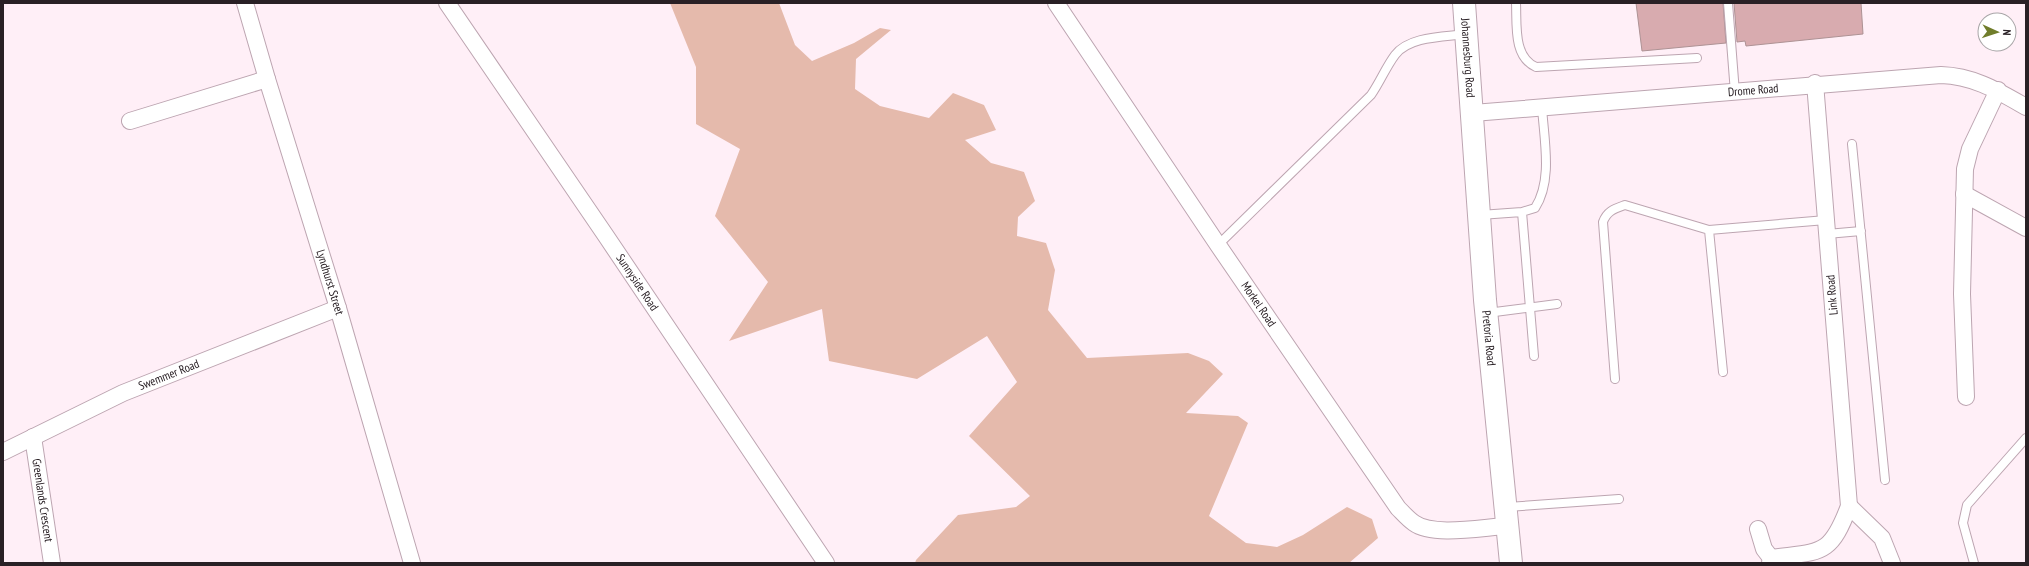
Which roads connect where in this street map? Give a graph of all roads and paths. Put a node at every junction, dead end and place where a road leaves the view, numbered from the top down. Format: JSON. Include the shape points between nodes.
{"nodes":[{"id":1,"x":245,"y":3,"type":"edge"},
{"id":2,"x":447,"y":3,"type":"edge"},
{"id":3,"x":1056,"y":3,"type":"edge"},
{"id":4,"x":1464,"y":3,"type":"edge"},
{"id":5,"x":1516,"y":3,"type":"edge"},
{"id":6,"x":1728,"y":3,"type":"edge"},
{"id":7,"x":1467,"y":34,"type":"junction"},
{"id":8,"x":1697,"y":58,"type":"dead end"},
{"id":9,"x":267,"y":79,"type":"junction"},
{"id":10,"x":1815,"y":84,"type":"junction"},
{"id":11,"x":1998,"y":90,"type":"junction"},
{"id":12,"x":1735,"y":93,"type":"junction"},
{"id":13,"x":1542,"y":107,"type":"junction"},
{"id":14,"x":2026,"y":107,"type":"edge"},
{"id":15,"x":1473,"y":113,"type":"junction"},
{"id":16,"x":130,"y":121,"type":"dead end"},
{"id":17,"x":1852,"y":144,"type":"dead end"},
{"id":18,"x":1964,"y":194,"type":"junction"},
{"id":19,"x":1522,"y":212,"type":"junction"},
{"id":20,"x":1480,"y":215,"type":"junction"},
{"id":21,"x":1826,"y":227,"type":"junction"},
{"id":22,"x":2026,"y":228,"type":"edge"},
{"id":23,"x":1709,"y":230,"type":"junction"},
{"id":24,"x":1861,"y":231,"type":"junction"},
{"id":25,"x":1218,"y":245,"type":"junction"},
{"id":26,"x":1557,"y":304,"type":"dead end"},
{"id":27,"x":1529,"y":307,"type":"junction"},
{"id":28,"x":338,"y":308,"type":"junction"},
{"id":29,"x":1487,"y":313,"type":"junction"},
{"id":30,"x":1534,"y":356,"type":"dead end"},
{"id":31,"x":1723,"y":372,"type":"dead end"},
{"id":32,"x":1615,"y":379,"type":"dead end"},
{"id":33,"x":1966,"y":397,"type":"dead end"},
{"id":34,"x":33,"y":437,"type":"junction"},
{"id":35,"x":2026,"y":438,"type":"edge"},
{"id":36,"x":4,"y":447,"type":"edge"},
{"id":37,"x":1885,"y":480,"type":"dead end"},
{"id":38,"x":1619,"y":499,"type":"dead end"},
{"id":39,"x":1849,"y":506,"type":"junction"},
{"id":40,"x":1506,"y":516,"type":"junction"},
{"id":41,"x":1758,"y":529,"type":"dead end"},
{"id":42,"x":1770,"y":561,"type":"edge"},
{"id":43,"x":52,"y":563,"type":"edge"},
{"id":44,"x":412,"y":563,"type":"edge"},
{"id":45,"x":826,"y":563,"type":"edge"},
{"id":46,"x":1511,"y":563,"type":"edge"},
{"id":47,"x":1892,"y":563,"type":"edge"},
{"id":48,"x":1974,"y":563,"type":"edge"}],
"edges":[{"from":1,"to":9,"type":"street","name":"Lyndhurst Street"},
{"from":2,"to":45,"type":"street","name":"Sunnyside Road"},
{"from":3,"to":25,"type":"street","name":"Morkel Road"},
{"from":4,"to":7,"type":"main road","name":"Johannesburg Road"},
{"from":5,"to":8,"type":"lane","via":[[1522,56],[1527,63],[1536,67]]},
{"from":6,"to":12,"type":"lane"},
{"from":7,"to":15,"type":"main road","name":"Johannesburg Road"},
{"from":7,"to":25,"type":"lane","via":[[1425,40],[1402,48],[1395,54],[1371,95]]},
{"from":9,"to":16,"type":"street"},
{"from":9,"to":28,"type":"street","name":"Lyndhurst Street"},
{"from":10,"to":11,"type":"street","name":"Drome Road","via":[[1941,74],[1966,77]]},
{"from":10,"to":12,"type":"street","name":"Drome Road"},
{"from":10,"to":21,"type":"street","name":"Link Road"},
{"from":11,"to":14,"type":"street","name":"Drome Road"},
{"from":11,"to":18,"type":"street","via":[[1970,149],[1965,169]]},
{"from":12,"to":13,"type":"street","name":"Drome Road"},
{"from":13,"to":15,"type":"street","name":"Drome Road"},
{"from":13,"to":19,"type":"lane","via":[[1544,187],[1535,208]]},
{"from":15,"to":20,"type":"main road","name":"Pretoria Road"},
{"from":17,"to":24,"type":"lane"},
{"from":18,"to":22,"type":"street"},
{"from":18,"to":33,"type":"street","via":[[1962,294]]},
{"from":19,"to":20,"type":"lane"},
{"from":19,"to":27,"type":"lane"},
{"from":20,"to":29,"type":"main road","name":"Pretoria Road"},
{"from":21,"to":23,"type":"lane"},
{"from":21,"to":24,"type":"lane"},
{"from":21,"to":39,"type":"street","name":"Link Road"},
{"from":23,"to":31,"type":"lane"},
{"from":23,"to":32,"type":"lane","via":[[1625,205],[1605,215],[1603,222]]},
{"from":24,"to":37,"type":"lane"},
{"from":25,"to":40,"type":"street","name":"Morkel Road","via":[[1398,508],[1414,524],[1446,530]]},
{"from":26,"to":27,"type":"lane"},
{"from":27,"to":29,"type":"lane"},
{"from":27,"to":30,"type":"lane"},
{"from":28,"to":34,"type":"street","name":"Swemmer Road","via":[[124,393]]},
{"from":28,"to":44,"type":"street","name":"Lyndhurst Street"},
{"from":29,"to":40,"type":"main road","name":"Pretoria Road"},
{"from":34,"to":36,"type":"street","name":"Swemmer Road"},
{"from":34,"to":43,"type":"street","name":"Greenlands Crescent"},
{"from":35,"to":48,"type":"lane","via":[[1967,505],[1963,523]]},
{"from":38,"to":40,"type":"lane"},
{"from":39,"to":42,"type":"street","via":[[1841,529],[1833,541],[1819,552]]},
{"from":39,"to":47,"type":"street","via":[[1882,538]]},
{"from":40,"to":46,"type":"main road","name":"Pretoria Road"},
{"from":41,"to":42,"type":"street"}]}
